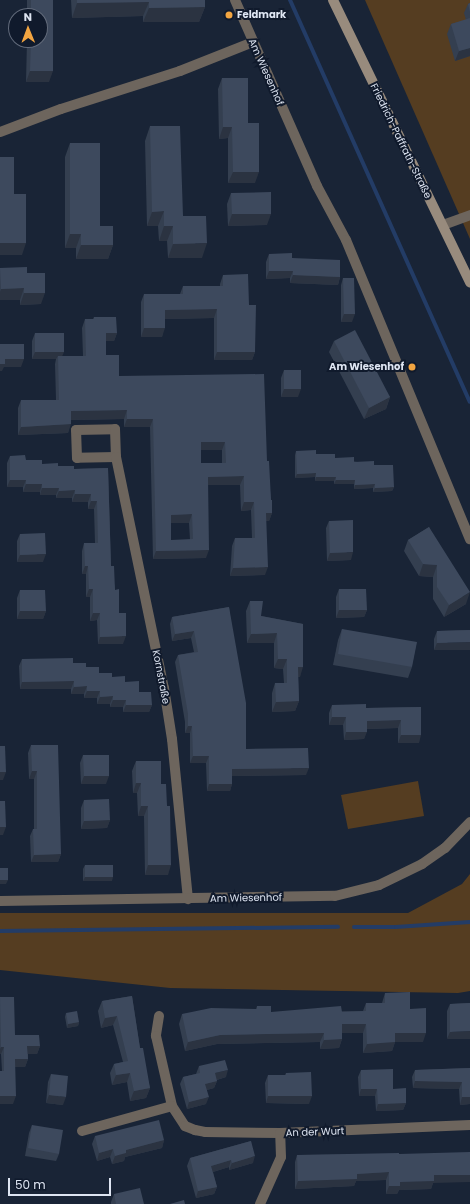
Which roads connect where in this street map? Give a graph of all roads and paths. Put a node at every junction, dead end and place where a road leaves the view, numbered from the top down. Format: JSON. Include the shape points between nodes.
{"nodes":[{"id":1,"x":235,"y":0,"type":"edge"},
{"id":2,"x":333,"y":0,"type":"edge"},
{"id":3,"x":253,"y":42,"type":"junction"},
{"id":4,"x":0,"y":132,"type":"edge"},
{"id":5,"x":470,"y":215,"type":"edge"},
{"id":6,"x":443,"y":225,"type":"junction"},
{"id":7,"x":470,"y":282,"type":"edge"},
{"id":8,"x":116,"y":457,"type":"junction"},
{"id":9,"x":470,"y":539,"type":"edge"},
{"id":10,"x":470,"y":822,"type":"edge"},
{"id":11,"x":188,"y":899,"type":"junction"},
{"id":12,"x":0,"y":901,"type":"edge"},
{"id":13,"x":159,"y":1016,"type":"dead end"},
{"id":14,"x":172,"y":1106,"type":"junction"},
{"id":15,"x":470,"y":1125,"type":"edge"},
{"id":16,"x":82,"y":1131,"type":"dead end"},
{"id":17,"x":280,"y":1133,"type":"junction"},
{"id":18,"x":260,"y":1204,"type":"edge"}],
"edges":[{"from":1,"to":3,"type":"street","name":"Am Wiesenhof"},
{"from":2,"to":6,"type":"main road","name":"Friedrich-Paffrath-Straße"},
{"from":3,"to":4,"type":"street","via":[[180,71],[61,109]]},
{"from":3,"to":9,"type":"street","name":"Am Wiesenhof","via":[[317,186],[346,240]]},
{"from":5,"to":6,"type":"street"},
{"from":6,"to":7,"type":"main road","name":"Friedrich-Paffrath-Straße"},
{"from":8,"to":8,"type":"street","name":"Kornstraße","via":[[77,458],[76,430],[115,429]]},
{"from":8,"to":11,"type":"street","name":"Kornstraße","via":[[165,696],[172,739]]},
{"from":10,"to":11,"type":"street","name":"Am Wiesenhof","via":[[445,848],[422,864],[380,885],[335,896]]},
{"from":11,"to":12,"type":"street","name":"Am Wiesenhof"},
{"from":13,"to":14,"type":"street","name":"An der Wurt","via":[[156,1036]]},
{"from":14,"to":16,"type":"street"},
{"from":14,"to":17,"type":"street","name":"An der Wurt","via":[[185,1126],[194,1130]]},
{"from":15,"to":17,"type":"street","name":"An der Wurt"},
{"from":17,"to":18,"type":"street","via":[[281,1157]]}]}
